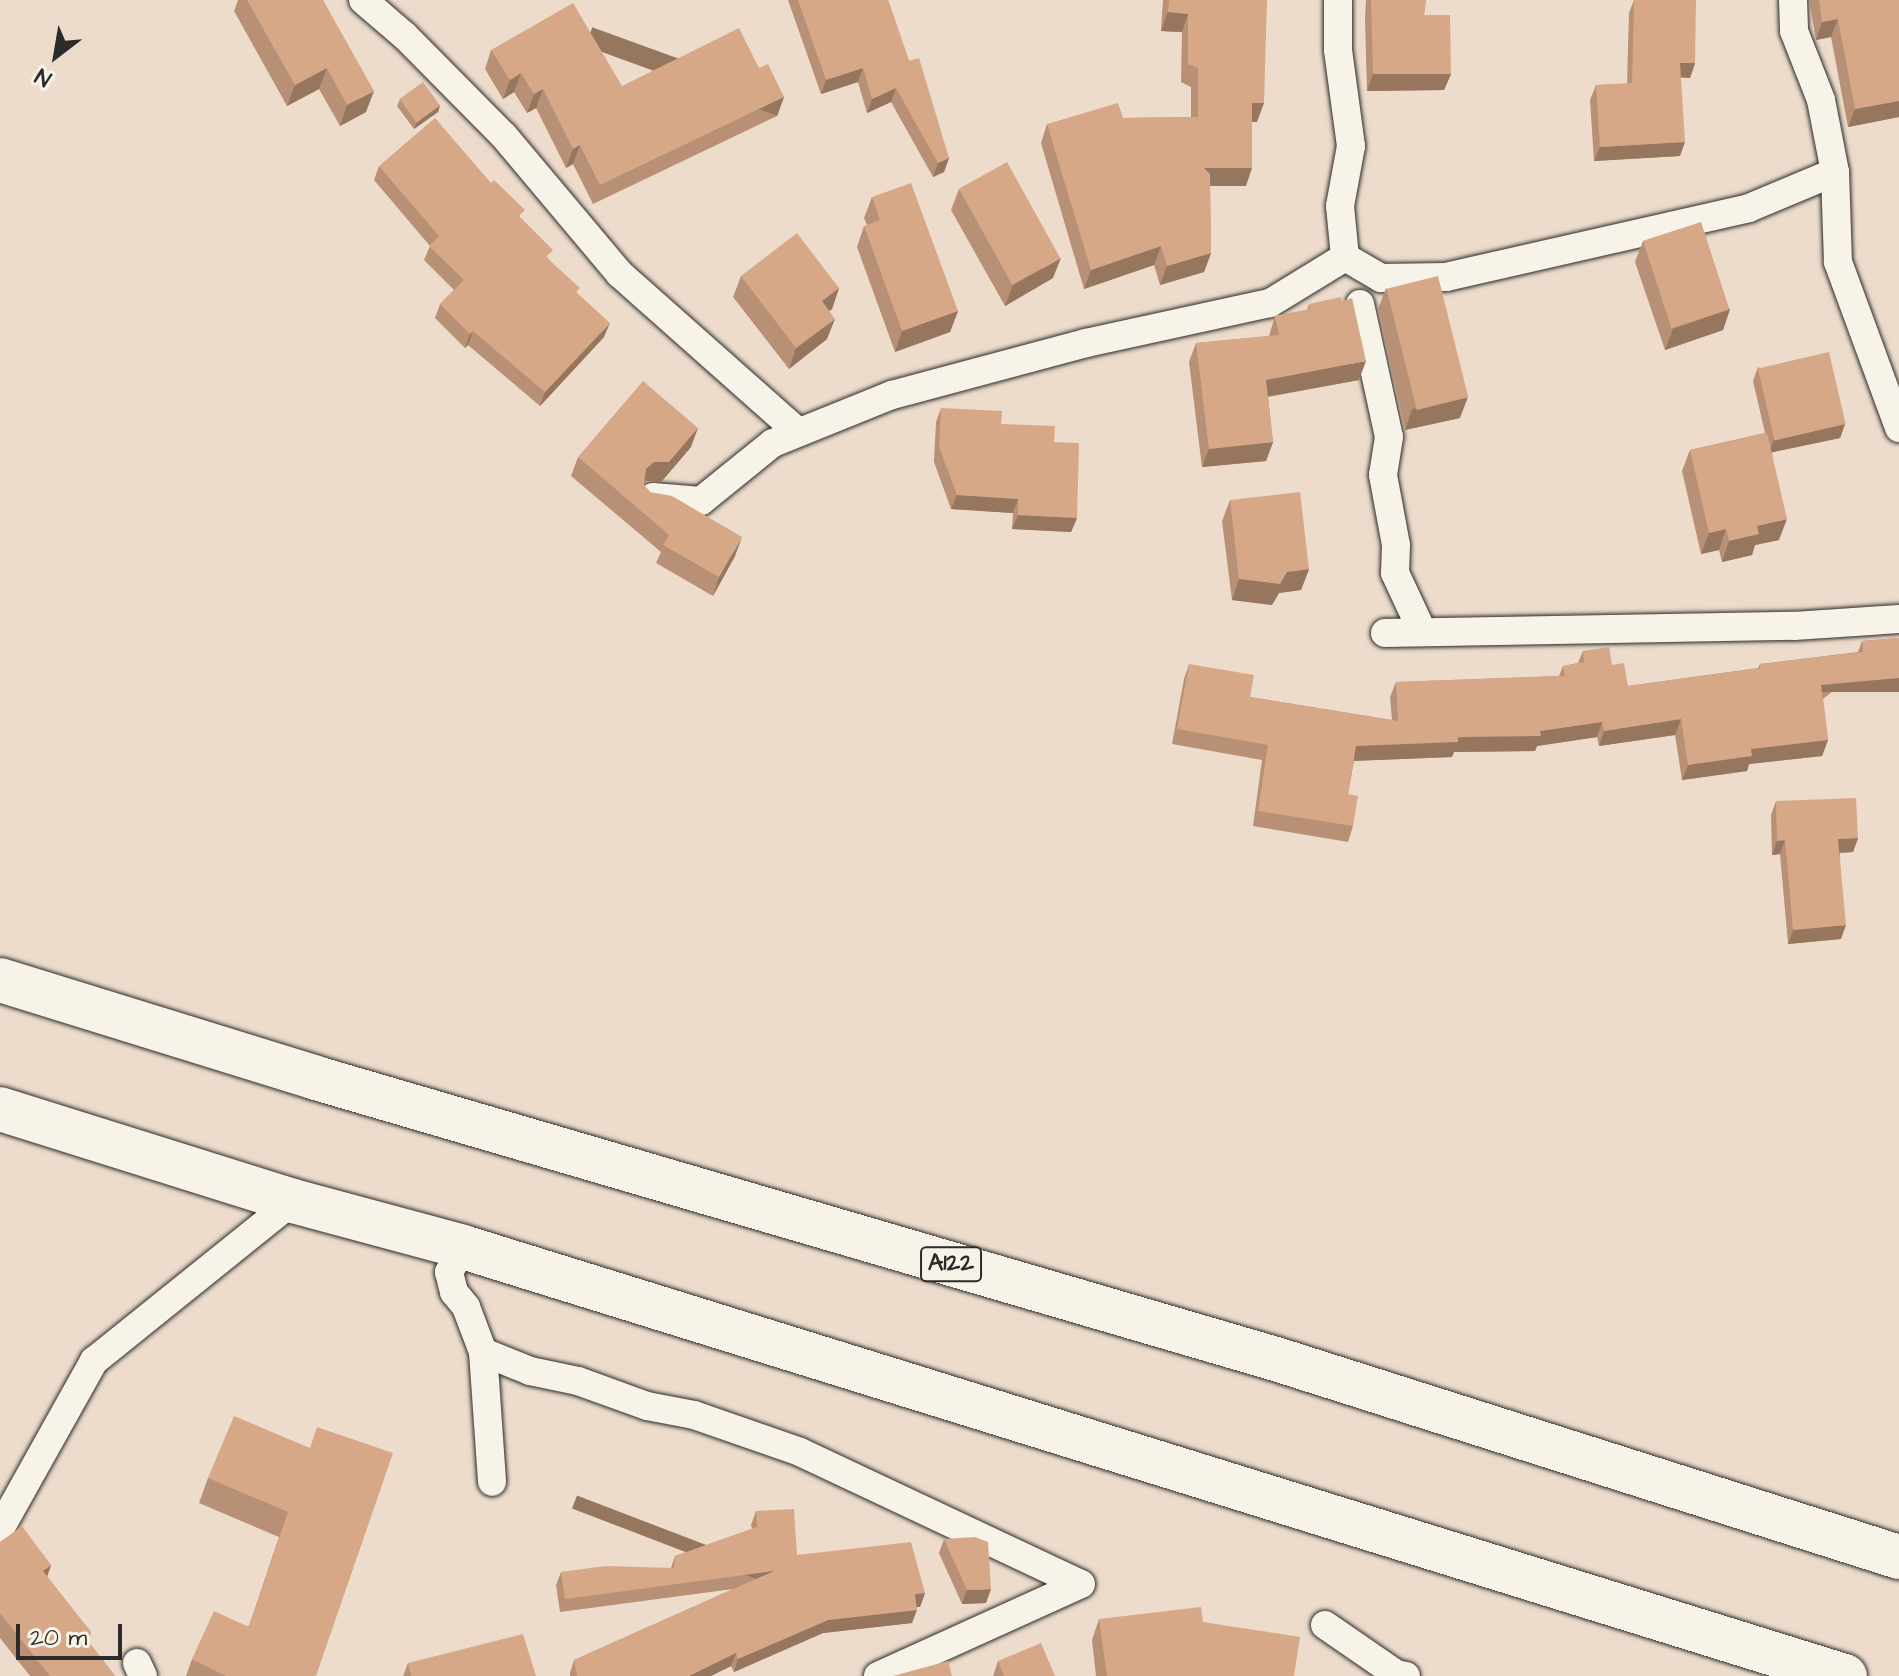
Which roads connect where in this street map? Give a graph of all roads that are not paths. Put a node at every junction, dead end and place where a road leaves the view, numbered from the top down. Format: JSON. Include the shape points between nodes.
{"nodes":[{"id":1,"x":363,"y":0,"type":"edge"},
{"id":2,"x":1338,"y":0,"type":"edge"},
{"id":3,"x":1793,"y":0,"type":"edge"},
{"id":4,"x":1835,"y":172,"type":"junction"},
{"id":5,"x":1345,"y":257,"type":"junction"},
{"id":6,"x":1360,"y":304,"type":"dead end"},
{"id":7,"x":1899,"y":428,"type":"edge"},
{"id":8,"x":798,"y":432,"type":"junction"},
{"id":9,"x":653,"y":497,"type":"edge"},
{"id":10,"x":1899,"y":619,"type":"edge"},
{"id":11,"x":1422,"y":631,"type":"junction"},
{"id":12,"x":1385,"y":633,"type":"dead end"},
{"id":13,"x":0,"y":980,"type":"edge"},
{"id":14,"x":0,"y":1109,"type":"edge"},
{"id":15,"x":293,"y":1201,"type":"junction"},
{"id":16,"x":463,"y":1247,"type":"junction"},
{"id":17,"x":483,"y":1352,"type":"junction"},
{"id":18,"x":492,"y":1482,"type":"dead end"},
{"id":19,"x":0,"y":1529,"type":"edge"},
{"id":20,"x":1899,"y":1557,"type":"edge"},
{"id":21,"x":1325,"y":1625,"type":"dead end"},
{"id":22,"x":878,"y":1676,"type":"edge"},
{"id":23,"x":1406,"y":1676,"type":"edge"},
{"id":24,"x":1845,"y":1676,"type":"edge"}],
"edges":[{"from":1,"to":8,"type":"street","via":[[504,136],[620,274]]},
{"from":2,"to":5,"type":"street","via":[[1338,50],[1351,146],[1340,206]]},
{"from":3,"to":4,"type":"street","via":[[1794,31],[1821,100]]},
{"from":4,"to":5,"type":"street","via":[[1749,208],[1446,277],[1381,278]]},
{"from":4,"to":7,"type":"street","via":[[1838,262]]},
{"from":5,"to":8,"type":"street","via":[[1270,303],[1086,343],[892,395]]},
{"from":6,"to":11,"type":"street","via":[[1389,437],[1383,475],[1396,545],[1395,573]]},
{"from":8,"to":9,"type":"street","via":[[773,443],[701,501]]},
{"from":10,"to":11,"type":"street","via":[[1623,630]]},
{"from":11,"to":12,"type":"street"},
{"from":13,"to":20,"type":"highway","number":"A122","via":[[1279,1360]]},
{"from":14,"to":15,"type":"highway"},
{"from":15,"to":16,"type":"highway"},
{"from":15,"to":19,"type":"street","via":[[94,1361]]},
{"from":16,"to":17,"type":"street","via":[[449,1272]]},
{"from":16,"to":24,"type":"highway"},
{"from":17,"to":18,"type":"street"},
{"from":17,"to":22,"type":"street","via":[[800,1452],[1081,1584]]},
{"from":21,"to":23,"type":"street"}]}
